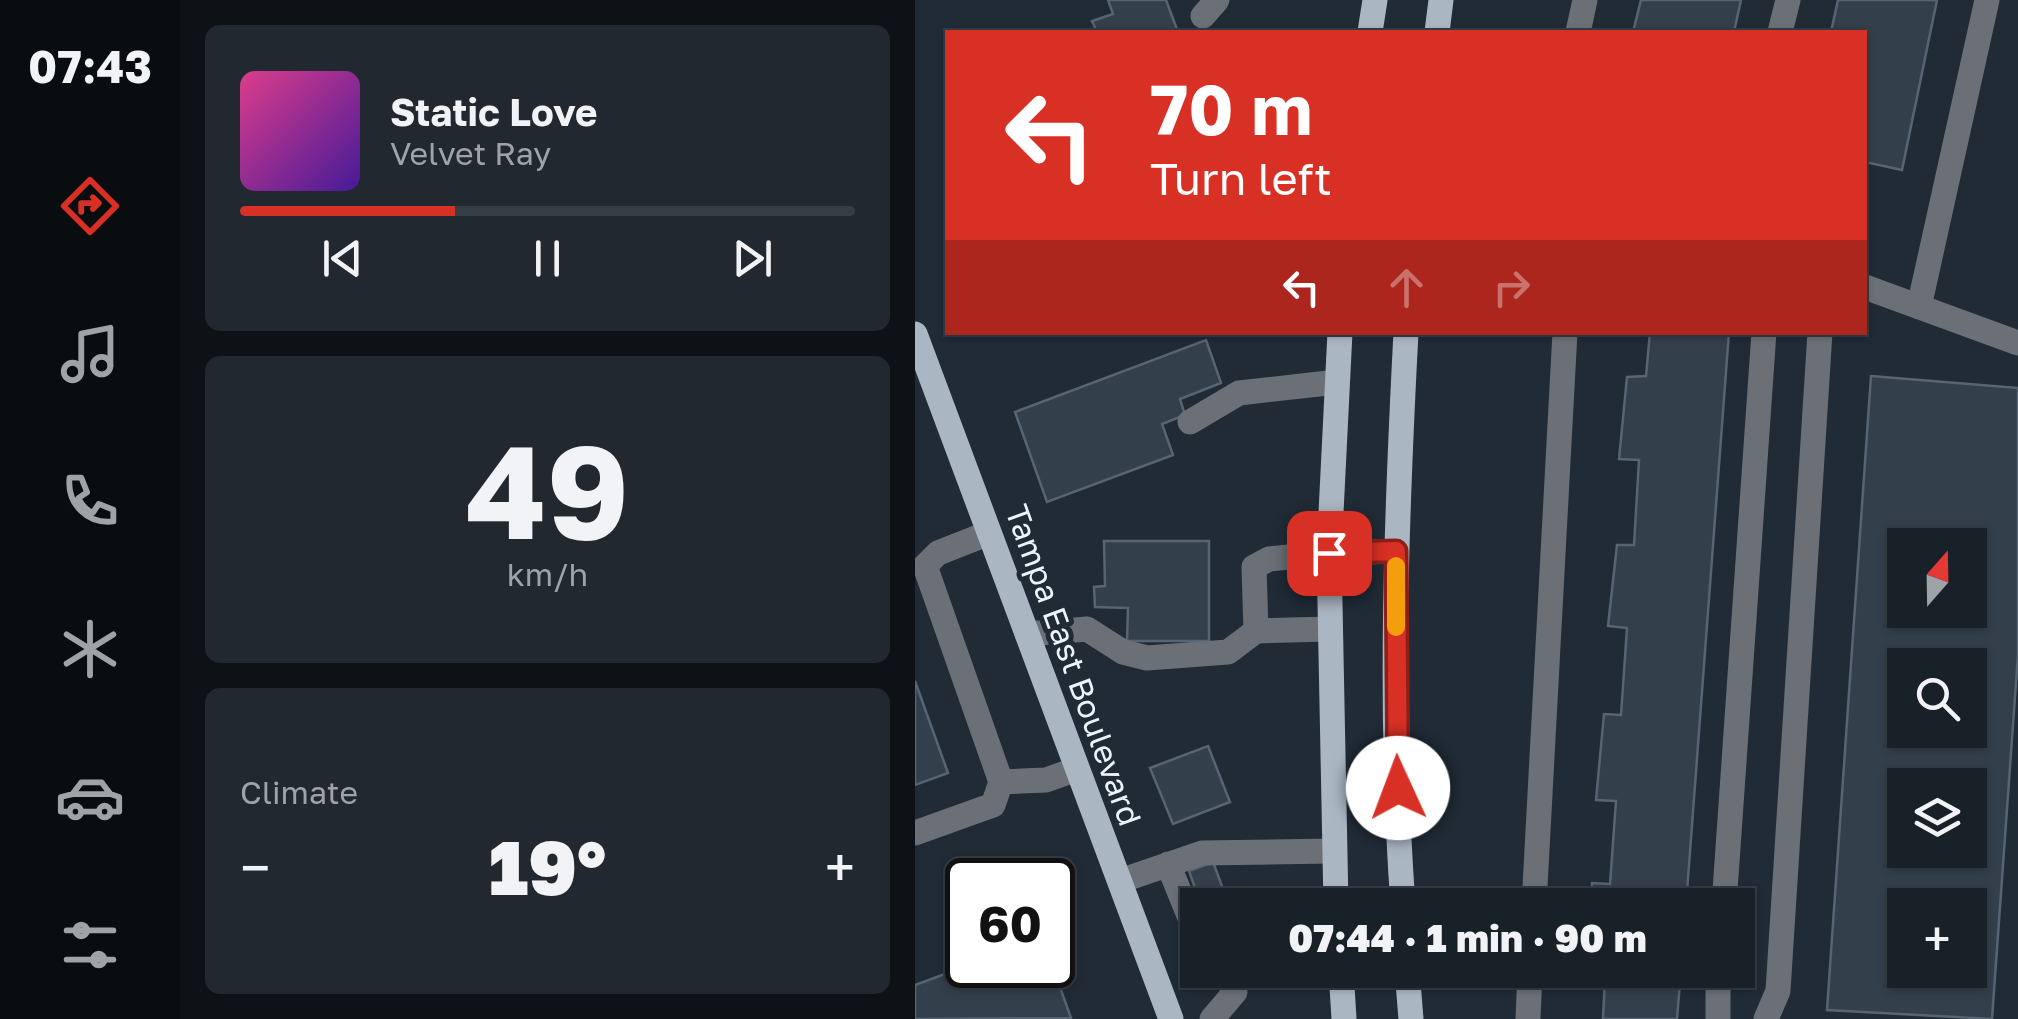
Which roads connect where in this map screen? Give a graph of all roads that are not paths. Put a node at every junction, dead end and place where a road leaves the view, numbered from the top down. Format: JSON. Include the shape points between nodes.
{"nodes":[{"id":1,"x":1375,"y":0,"type":"edge"},
{"id":2,"x":1441,"y":0,"type":"edge"},
{"id":3,"x":1585,"y":0,"type":"edge"},
{"id":4,"x":1787,"y":0,"type":"edge"},
{"id":5,"x":1987,"y":0,"type":"edge"},
{"id":6,"x":1370,"y":30,"type":"edge"},
{"id":7,"x":1437,"y":30,"type":"edge"},
{"id":8,"x":1578,"y":30,"type":"edge"},
{"id":9,"x":1780,"y":30,"type":"edge"},
{"id":10,"x":1867,"y":287,"type":"edge"},
{"id":11,"x":1919,"y":306,"type":"junction"},
{"id":12,"x":915,"y":334,"type":"edge"},
{"id":13,"x":1339,"y":335,"type":"edge"},
{"id":14,"x":1406,"y":335,"type":"edge"},
{"id":15,"x":1565,"y":335,"type":"edge"},
{"id":16,"x":1764,"y":335,"type":"edge"},
{"id":17,"x":1820,"y":335,"type":"edge"},
{"id":18,"x":2018,"y":343,"type":"edge"},
{"id":19,"x":1337,"y":382,"type":"junction"},
{"id":20,"x":1191,"y":422,"type":"dead end"},
{"id":21,"x":989,"y":533,"type":"junction"},
{"id":22,"x":1396,"y":551,"type":"junction"},
{"id":23,"x":1329,"y":553,"type":"junction"},
{"id":24,"x":1329,"y":630,"type":"junction"},
{"id":25,"x":1256,"y":631,"type":"junction"},
{"id":26,"x":1027,"y":634,"type":"junction"},
{"id":27,"x":1077,"y":768,"type":"junction"},
{"id":28,"x":1001,"y":782,"type":"junction"},
{"id":29,"x":915,"y":832,"type":"edge"},
{"id":30,"x":1332,"y":851,"type":"junction"},
{"id":31,"x":1168,"y":864,"type":"junction"},
{"id":32,"x":1119,"y":881,"type":"junction"},
{"id":33,"x":1335,"y":888,"type":"edge"},
{"id":34,"x":1402,"y":888,"type":"edge"},
{"id":35,"x":1535,"y":888,"type":"edge"},
{"id":36,"x":1725,"y":888,"type":"edge"},
{"id":37,"x":1180,"y":893,"type":"edge"},
{"id":38,"x":1233,"y":988,"type":"edge"},
{"id":39,"x":1342,"y":988,"type":"edge"},
{"id":40,"x":1408,"y":988,"type":"edge"},
{"id":41,"x":1529,"y":988,"type":"edge"},
{"id":42,"x":1718,"y":988,"type":"edge"},
{"id":43,"x":1171,"y":1019,"type":"edge"},
{"id":44,"x":1213,"y":1019,"type":"edge"},
{"id":45,"x":1344,"y":1019,"type":"edge"},
{"id":46,"x":1411,"y":1019,"type":"edge"},
{"id":47,"x":1528,"y":1019,"type":"edge"},
{"id":48,"x":1718,"y":1019,"type":"edge"},
{"id":49,"x":1767,"y":1019,"type":"edge"}],
"edges":[{"from":1,"to":6,"type":"main road"},
{"from":2,"to":7,"type":"main road"},
{"from":3,"to":8,"type":"lane"},
{"from":4,"to":9,"type":"lane"},
{"from":5,"to":11,"type":"lane"},
{"from":10,"to":11,"type":"lane"},
{"from":11,"to":18,"type":"lane"},
{"from":12,"to":21,"type":"main road","name":"Tampa East Boulevard"},
{"from":13,"to":19,"type":"main road"},
{"from":14,"to":22,"type":"main road"},
{"from":15,"to":35,"type":"lane"},
{"from":16,"to":36,"type":"lane"},
{"from":17,"to":49,"type":"lane","via":[[1778,991]]},
{"from":19,"to":20,"type":"lane","via":[[1239,393]]},
{"from":19,"to":23,"type":"main road"},
{"from":21,"to":26,"type":"main road","name":"Tampa East Boulevard"},
{"from":21,"to":28,"type":"lane","via":[[938,553],[925,566]]},
{"from":22,"to":23,"type":"main road"},
{"from":22,"to":34,"type":"main road"},
{"from":23,"to":24,"type":"main road"},
{"from":23,"to":25,"type":"lane","via":[[1269,559],[1255,567]]},
{"from":24,"to":25,"type":"lane"},
{"from":24,"to":30,"type":"main road"},
{"from":25,"to":26,"type":"lane","via":[[1228,652],[1147,658],[1087,630]]},
{"from":26,"to":27,"type":"main road","name":"Tampa East Boulevard"},
{"from":27,"to":28,"type":"lane","via":[[1046,780]]},
{"from":27,"to":32,"type":"main road","name":"Tampa East Boulevard"},
{"from":28,"to":29,"type":"lane","via":[[993,805]]},
{"from":30,"to":31,"type":"lane","via":[[1201,853]]},
{"from":30,"to":33,"type":"main road"},
{"from":31,"to":32,"type":"lane"},
{"from":31,"to":37,"type":"lane"},
{"from":32,"to":43,"type":"main road","name":"Tampa East Boulevard"},
{"from":38,"to":44,"type":"lane"},
{"from":39,"to":45,"type":"main road"},
{"from":40,"to":46,"type":"main road"},
{"from":41,"to":47,"type":"lane"},
{"from":42,"to":48,"type":"lane"}]}
